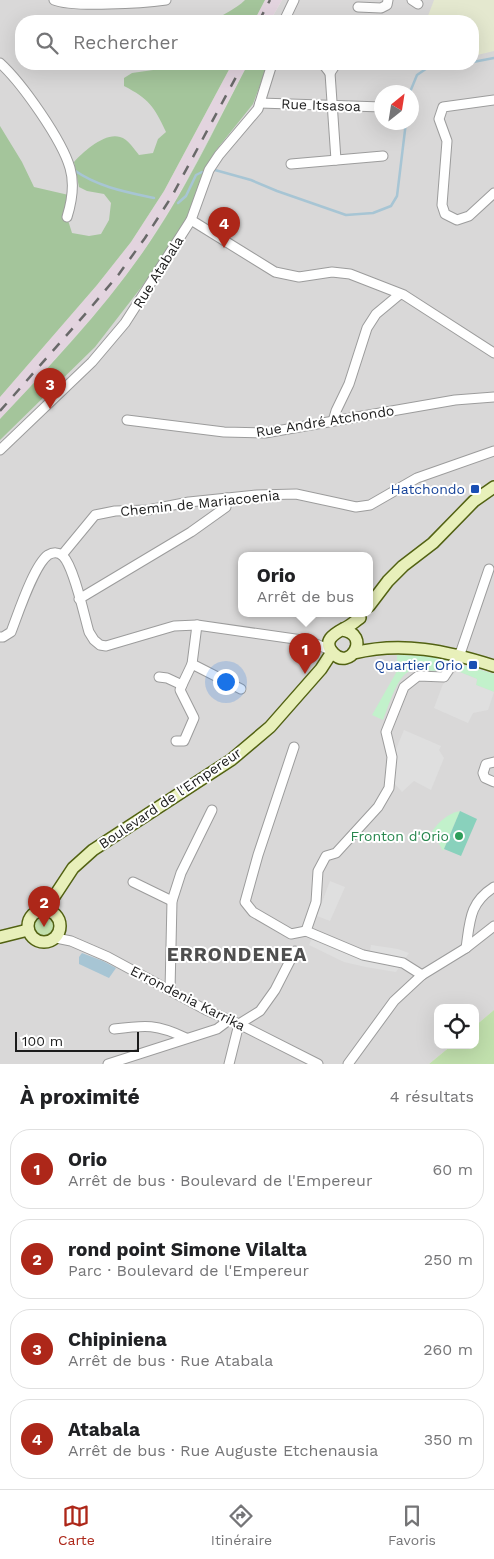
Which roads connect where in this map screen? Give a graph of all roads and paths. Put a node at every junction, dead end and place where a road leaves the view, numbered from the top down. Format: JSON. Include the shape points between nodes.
{"nodes":[{"id":1,"x":54,"y":0,"type":"edge"},
{"id":2,"x":166,"y":0,"type":"edge"},
{"id":3,"x":294,"y":0,"type":"edge"},
{"id":4,"x":388,"y":0,"type":"edge"},
{"id":5,"x":358,"y":6,"type":"dead end"},
{"id":6,"x":287,"y":15,"type":"edge"},
{"id":7,"x":0,"y":63,"type":"edge"},
{"id":8,"x":270,"y":70,"type":"edge"},
{"id":9,"x":328,"y":70,"type":"edge"},
{"id":10,"x":332,"y":70,"type":"edge"},
{"id":11,"x":330,"y":73,"type":"junction"},
{"id":12,"x":494,"y":100,"type":"edge"},
{"id":13,"x":260,"y":102,"type":"junction"},
{"id":14,"x":332,"y":105,"type":"junction"},
{"id":15,"x":374,"y":107,"type":"edge"},
{"id":16,"x":383,"y":156,"type":"dead end"},
{"id":17,"x":336,"y":160,"type":"junction"},
{"id":18,"x":291,"y":164,"type":"dead end"},
{"id":19,"x":494,"y":193,"type":"edge"},
{"id":20,"x":67,"y":217,"type":"dead end"},
{"id":21,"x":191,"y":220,"type":"junction"},
{"id":22,"x":400,"y":294,"type":"junction"},
{"id":23,"x":494,"y":353,"type":"edge"},
{"id":24,"x":494,"y":396,"type":"edge"},
{"id":25,"x":127,"y":420,"type":"dead end"},
{"id":26,"x":333,"y":422,"type":"junction"},
{"id":27,"x":0,"y":450,"type":"edge"},
{"id":28,"x":494,"y":451,"type":"edge"},
{"id":29,"x":494,"y":487,"type":"edge"},
{"id":30,"x":227,"y":498,"type":"junction"},
{"id":31,"x":62,"y":555,"type":"junction"},
{"id":32,"x":489,"y":569,"type":"dead end"},
{"id":33,"x":79,"y":599,"type":"junction"},
{"id":34,"x":373,"y":601,"type":"edge"},
{"id":35,"x":361,"y":617,"type":"edge"},
{"id":36,"x":362,"y":617,"type":"edge"},
{"id":37,"x":197,"y":625,"type":"junction"},
{"id":38,"x":342,"y":630,"type":"junction"},
{"id":39,"x":331,"y":636,"type":"junction"},
{"id":40,"x":0,"y":637,"type":"edge"},
{"id":41,"x":355,"y":638,"type":"junction"},
{"id":42,"x":309,"y":641,"type":"junction"},
{"id":43,"x":376,"y":648,"type":"junction"},
{"id":44,"x":334,"y":653,"type":"junction"},
{"id":45,"x":354,"y":653,"type":"junction"},
{"id":46,"x":458,"y":654,"type":"junction"},
{"id":47,"x":192,"y":664,"type":"junction"},
{"id":48,"x":494,"y":666,"type":"edge"},
{"id":49,"x":159,"y":678,"type":"dead end"},
{"id":50,"x":182,"y":685,"type":"junction"},
{"id":51,"x":241,"y":689,"type":"dead end"},
{"id":52,"x":176,"y":741,"type":"dead end"},
{"id":53,"x":294,"y":747,"type":"dead end"},
{"id":54,"x":494,"y":762,"type":"edge"},
{"id":55,"x":494,"y":782,"type":"edge"},
{"id":56,"x":212,"y":810,"type":"dead end"},
{"id":57,"x":134,"y":882,"type":"dead end"},
{"id":58,"x":494,"y":887,"type":"edge"},
{"id":59,"x":172,"y":901,"type":"junction"},
{"id":60,"x":46,"y":909,"type":"junction"},
{"id":61,"x":494,"y":926,"type":"edge"},
{"id":62,"x":28,"y":930,"type":"junction"},
{"id":63,"x":306,"y":931,"type":"junction"},
{"id":64,"x":0,"y":937,"type":"edge"},
{"id":65,"x":56,"y":938,"type":"junction"},
{"id":66,"x":466,"y":948,"type":"junction"},
{"id":67,"x":295,"y":951,"type":"dead end"},
{"id":68,"x":422,"y":975,"type":"junction"},
{"id":69,"x":170,"y":990,"type":"junction"},
{"id":70,"x":229,"y":1020,"type":"junction"},
{"id":71,"x":239,"y":1024,"type":"junction"},
{"id":72,"x":114,"y":1029,"type":"dead end"},
{"id":73,"x":186,"y":1038,"type":"junction"},
{"id":74,"x":137,"y":1059,"type":"edge"},
{"id":75,"x":108,"y":1064,"type":"edge"},
{"id":76,"x":229,"y":1064,"type":"edge"},
{"id":77,"x":318,"y":1064,"type":"edge"},
{"id":78,"x":348,"y":1064,"type":"edge"}],
"edges":[{"from":1,"to":2,"type":"street","via":[[82,4]]},
{"from":3,"to":6,"type":"street"},
{"from":4,"to":5,"type":"street","via":[[387,5],[381,8]]},
{"from":7,"to":20,"type":"street","via":[[12,74],[54,135],[68,162],[73,196]]},
{"from":8,"to":13,"type":"street","name":"Rue Atabala"},
{"from":9,"to":11,"type":"street"},
{"from":10,"to":11,"type":"street"},
{"from":11,"to":14,"type":"street"},
{"from":12,"to":19,"type":"street","via":[[443,107],[439,119],[446,141],[442,205],[445,214],[457,220],[469,216]]},
{"from":13,"to":14,"type":"street","name":"Rue Itsasoa"},
{"from":13,"to":21,"type":"street","name":"Rue Atabala","via":[[258,109],[209,170]]},
{"from":14,"to":15,"type":"street","name":"Rue Itsasoa"},
{"from":14,"to":17,"type":"street"},
{"from":16,"to":17,"type":"street"},
{"from":17,"to":18,"type":"street"},
{"from":21,"to":22,"type":"street","via":[[274,272],[299,276],[332,272],[350,274]]},
{"from":21,"to":27,"type":"street","name":"Rue Atabala","via":[[125,324],[92,362]]},
{"from":22,"to":23,"type":"street"},
{"from":22,"to":26,"type":"street","via":[[376,314],[367,328]]},
{"from":24,"to":26,"type":"street","name":"Rue André Atchondo"},
{"from":25,"to":26,"type":"street","name":"Rue André Atchondo","via":[[265,433]]},
{"from":28,"to":30,"type":"street","name":"Chemin de Mariacoenia","via":[[417,478],[370,505],[356,506],[296,494]]},
{"from":29,"to":34,"type":"main road","via":[[474,501],[433,543],[403,566]]},
{"from":30,"to":31,"type":"street","name":"Chemin de Mariacoenia","via":[[95,515]]},
{"from":30,"to":33,"type":"street","via":[[226,507],[191,532]]},
{"from":31,"to":33,"type":"street","via":[[70,567]]},
{"from":31,"to":40,"type":"street","via":[[48,555],[37,570],[11,632]]},
{"from":32,"to":46,"type":"street"},
{"from":33,"to":37,"type":"street","via":[[90,632],[100,645],[112,646],[174,626]]},
{"from":35,"to":38,"type":"main road"},
{"from":36,"to":41,"type":"main road"},
{"from":37,"to":42,"type":"street"},
{"from":37,"to":47,"type":"street"},
{"from":38,"to":39,"type":"main road"},
{"from":38,"to":41,"type":"main road","via":[[347,630]]},
{"from":39,"to":42,"type":"street"},
{"from":39,"to":44,"type":"main road","via":[[329,643]]},
{"from":41,"to":43,"type":"main road"},
{"from":41,"to":45,"type":"main road"},
{"from":42,"to":44,"type":"street"},
{"from":43,"to":45,"type":"main road","name":"Boulevard de l'Empereur"},
{"from":43,"to":46,"type":"main road","via":[[431,649]]},
{"from":44,"to":45,"type":"main road","name":"Boulevard de l'Empereur","via":[[346,658]]},
{"from":44,"to":60,"type":"main road","name":"Boulevard de l'Empereur","via":[[270,728],[231,760],[93,850],[73,868]]},
{"from":46,"to":48,"type":"main road"},
{"from":46,"to":63,"type":"street","via":[[444,677],[418,676],[404,687],[386,732],[392,757],[389,788],[378,807],[336,854],[326,856],[318,871],[316,902]]},
{"from":47,"to":50,"type":"street"},
{"from":47,"to":51,"type":"street"},
{"from":49,"to":50,"type":"street"},
{"from":50,"to":52,"type":"street","via":[[180,690],[194,718],[184,741]]},
{"from":53,"to":63,"type":"street","via":[[245,902],[253,912],[291,934]]},
{"from":54,"to":55,"type":"street","via":[[486,764],[483,772],[485,778]]},
{"from":56,"to":59,"type":"street","via":[[181,873]]},
{"from":57,"to":59,"type":"street"},
{"from":58,"to":66,"type":"street","via":[[476,902]]},
{"from":59,"to":69,"type":"street"},
{"from":60,"to":62,"type":"main road","name":"Boulevard de l'Empereur","via":[[31,916]]},
{"from":60,"to":65,"type":"main road","via":[[58,917],[61,924]]},
{"from":61,"to":66,"type":"street"},
{"from":62,"to":64,"type":"main road"},
{"from":62,"to":65,"type":"main road","via":[[40,942]]},
{"from":63,"to":68,"type":"street","via":[[363,955],[402,963]]},
{"from":65,"to":69,"type":"street","name":"Errondenia Karrika","via":[[108,957]]},
{"from":66,"to":68,"type":"street"},
{"from":67,"to":71,"type":"street","via":[[260,1011]]},
{"from":68,"to":78,"type":"street","via":[[394,1001]]},
{"from":69,"to":70,"type":"street","name":"Errondenia Karrika"},
{"from":70,"to":71,"type":"street","name":"Errondenia Karrika"},
{"from":70,"to":73,"type":"street","via":[[217,1030]]},
{"from":71,"to":76,"type":"street"},
{"from":71,"to":77,"type":"street","name":"Errondenia Karrika"},
{"from":72,"to":73,"type":"street","via":[[145,1025]]},
{"from":73,"to":74,"type":"street"},
{"from":74,"to":75,"type":"street"}]}
